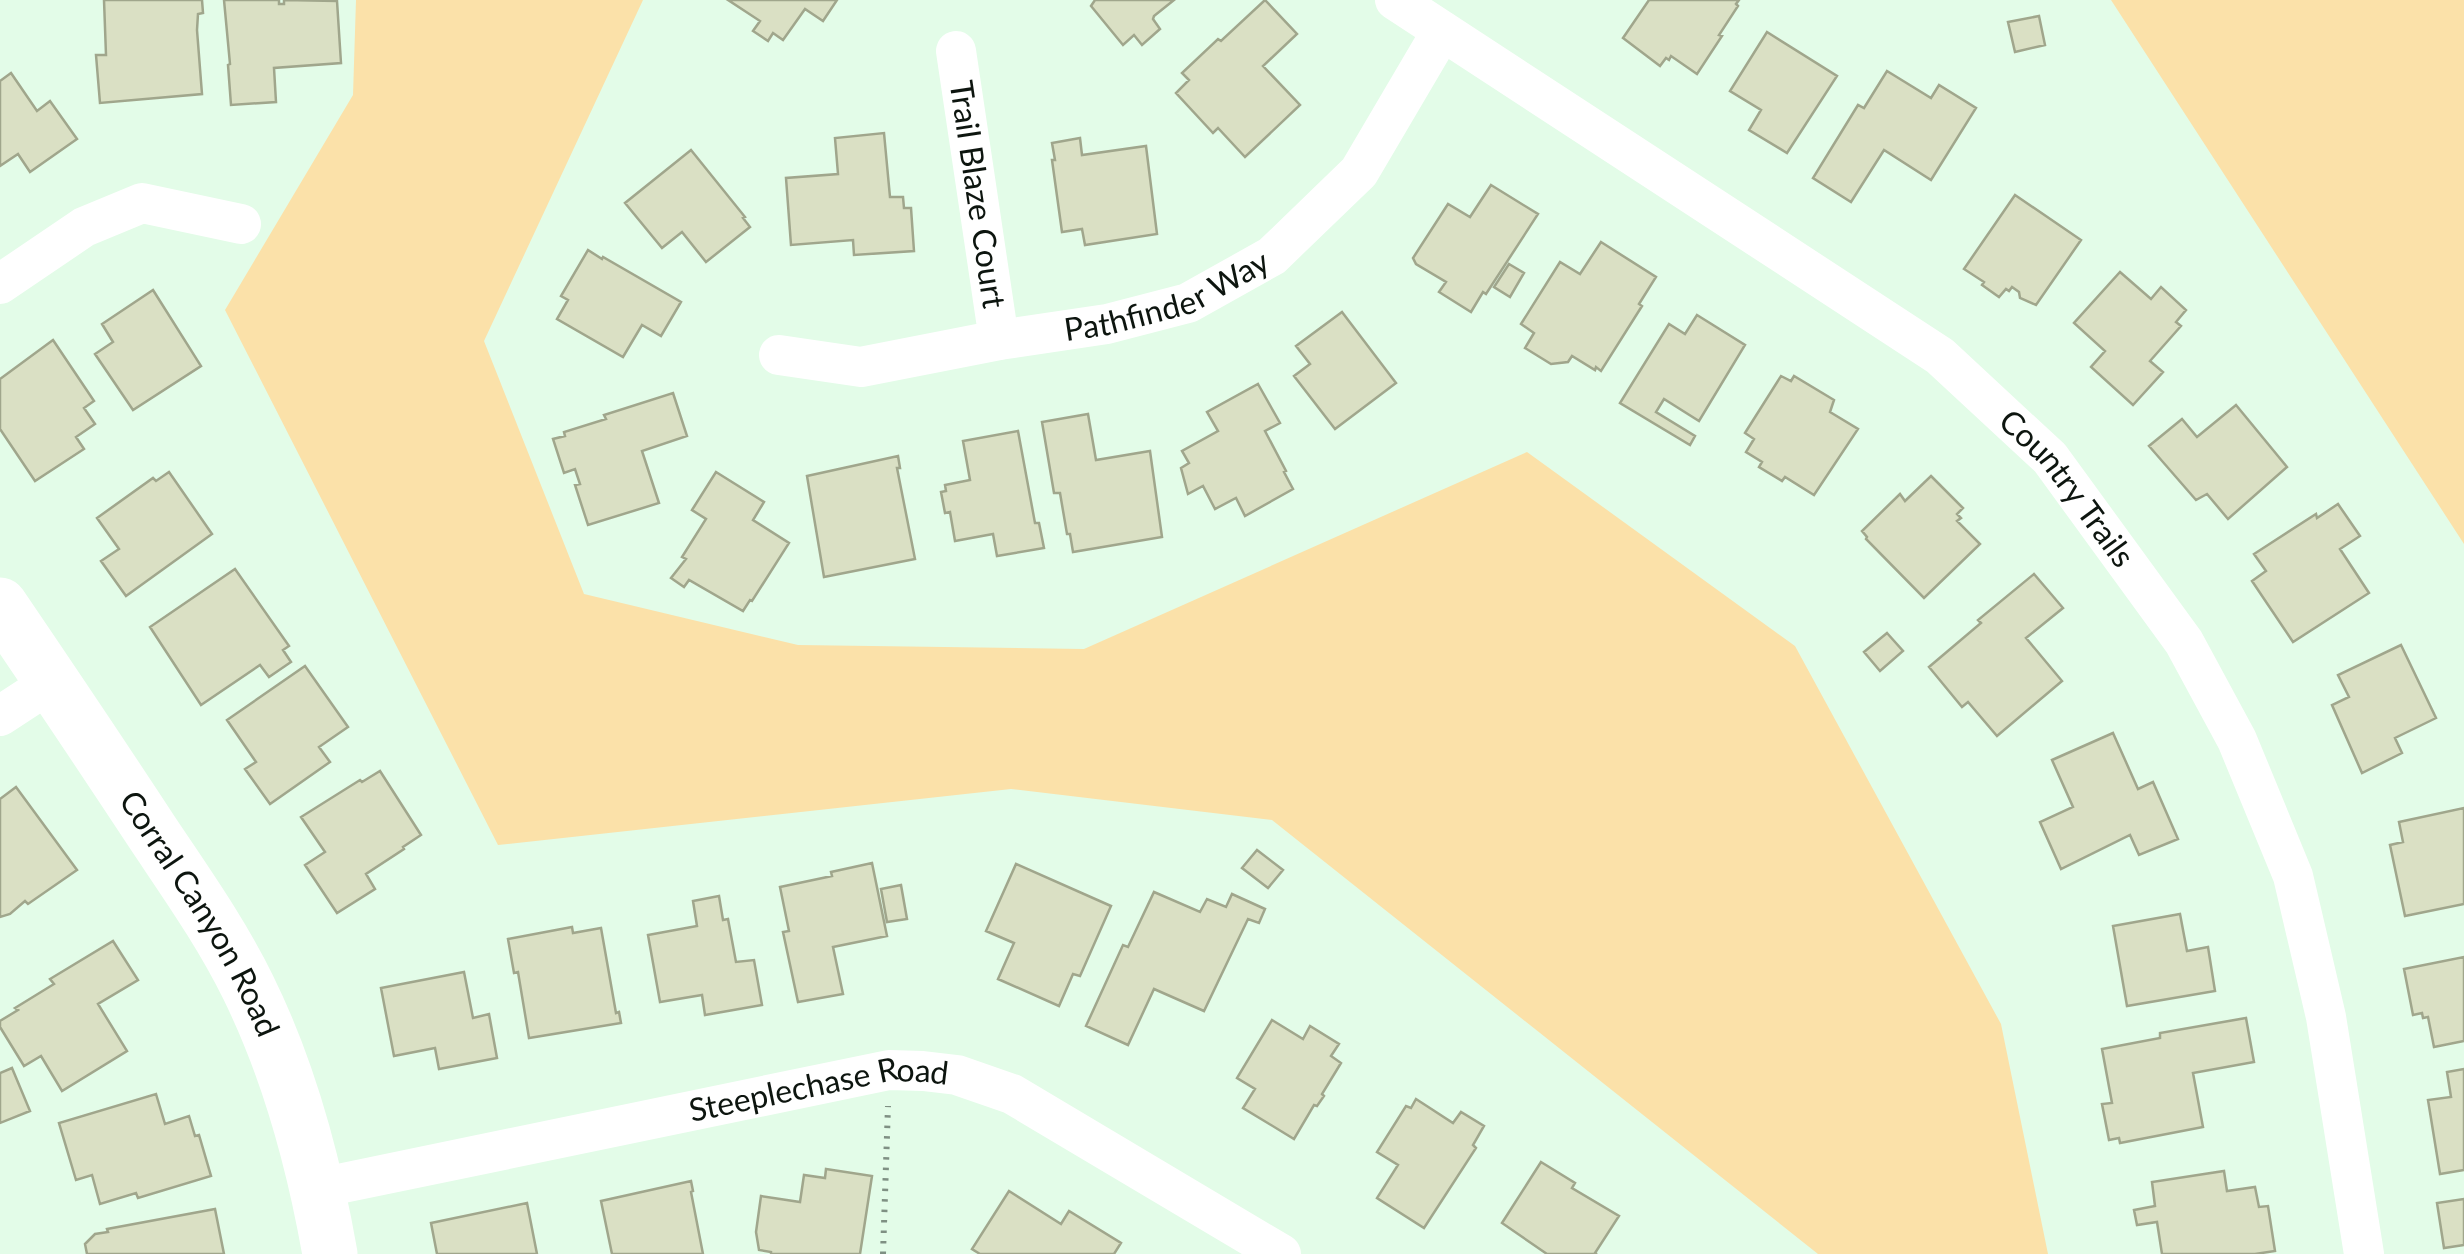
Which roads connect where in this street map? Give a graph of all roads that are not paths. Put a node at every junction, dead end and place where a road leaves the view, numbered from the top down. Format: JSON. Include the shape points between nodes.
{"nodes":[{"id":1,"x":1395,"y":0,"type":"edge"},
{"id":2,"x":1442,"y":31,"type":"junction"},
{"id":3,"x":956,"y":52,"type":"dead end"},
{"id":4,"x":241,"y":224,"type":"dead end"},
{"id":5,"x":0,"y":284,"type":"edge"},
{"id":6,"x":999,"y":340,"type":"junction"},
{"id":7,"x":779,"y":355,"type":"dead end"},
{"id":8,"x":0,"y":605,"type":"edge"},
{"id":9,"x":52,"y":682,"type":"junction"},
{"id":10,"x":0,"y":716,"type":"edge"},
{"id":11,"x":319,"y":1188,"type":"junction"},
{"id":12,"x":330,"y":1254,"type":"edge"},
{"id":13,"x":1281,"y":1254,"type":"edge"},
{"id":14,"x":2364,"y":1254,"type":"edge"}],
"edges":[{"from":1,"to":2,"type":"street","name":"Country Trails"},
{"from":2,"to":6,"type":"street","name":"Pathfinder Way","via":[[1359,172],[1272,256],[1188,303],[1107,324]]},
{"from":2,"to":14,"type":"street","name":"Country Trails","via":[[1940,356],[2050,458],[2184,642],[2237,740],[2294,876],[2326,1017]]},
{"from":3,"to":6,"type":"street","name":"Trail Blaze Court"},
{"from":4,"to":5,"type":"street","via":[[142,203],[84,227]]},
{"from":6,"to":7,"type":"street","name":"Pathfinder Way","via":[[861,367]]},
{"from":8,"to":9,"type":"main road","name":"Corral Canyon Road"},
{"from":9,"to":10,"type":"street"},
{"from":9,"to":11,"type":"main road","name":"Corral Canyon Road","via":[[241,973],[274,1047]]},
{"from":11,"to":12,"type":"main road","name":"Corral Canyon Road"},
{"from":11,"to":13,"type":"street","name":"Steeplechase Road","via":[[889,1070],[923,1071],[1012,1094]]}]}
